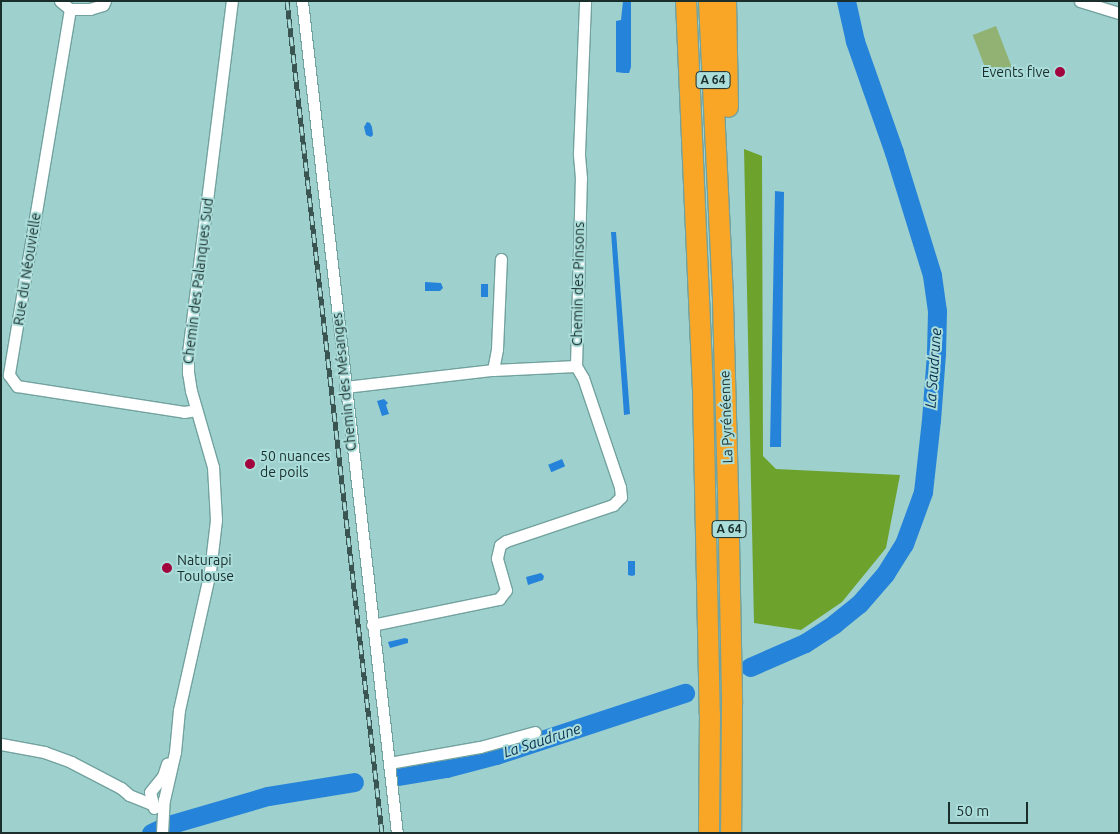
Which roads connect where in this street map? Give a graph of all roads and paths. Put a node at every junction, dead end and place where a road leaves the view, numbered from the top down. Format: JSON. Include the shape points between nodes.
{"nodes":[{"id":1,"x":60,"y":1,"type":"edge"},
{"id":2,"x":105,"y":1,"type":"edge"},
{"id":3,"x":232,"y":1,"type":"edge"},
{"id":4,"x":302,"y":1,"type":"edge"},
{"id":5,"x":585,"y":1,"type":"edge"},
{"id":6,"x":672,"y":1,"type":"edge"},
{"id":7,"x":686,"y":1,"type":"edge"},
{"id":8,"x":709,"y":1,"type":"edge"},
{"id":9,"x":726,"y":1,"type":"edge"},
{"id":10,"x":1080,"y":1,"type":"edge"},
{"id":11,"x":70,"y":8,"type":"junction"},
{"id":12,"x":1119,"y":13,"type":"edge"},
{"id":13,"x":717,"y":159,"type":"junction"},
{"id":14,"x":501,"y":259,"type":"dead end"},
{"id":15,"x":701,"y":326,"type":"junction"},
{"id":16,"x":576,"y":366,"type":"junction"},
{"id":17,"x":493,"y":370,"type":"junction"},
{"id":18,"x":345,"y":386,"type":"junction"},
{"id":19,"x":196,"y":410,"type":"junction"},
{"id":20,"x":372,"y":625,"type":"junction"},
{"id":21,"x":535,"y":732,"type":"dead end"},
{"id":22,"x":176,"y":734,"type":"junction"},
{"id":23,"x":1,"y":744,"type":"edge"},
{"id":24,"x":389,"y":763,"type":"junction"},
{"id":25,"x":151,"y":798,"type":"junction"},
{"id":26,"x":164,"y":800,"type":"junction"},
{"id":27,"x":161,"y":820,"type":"junction"},
{"id":28,"x":162,"y":833,"type":"edge"},
{"id":29,"x":398,"y":833,"type":"edge"},
{"id":30,"x":708,"y":833,"type":"edge"},
{"id":31,"x":731,"y":833,"type":"edge"}],
"edges":[{"from":1,"to":11,"type":"street"},
{"from":2,"to":11,"type":"street","via":[[103,5],[90,9]]},
{"from":3,"to":19,"type":"street","name":"Chemin des Palanques Sud","via":[[188,352],[188,373]]},
{"from":4,"to":18,"type":"street","name":"Chemin des Mésanges"},
{"from":5,"to":16,"type":"street","name":"Chemin des Pinsons"},
{"from":6,"to":15,"type":"highway","via":[[690,314]]},
{"from":7,"to":15,"type":"highway","name":"La Pyrénéenne","number":"A 64"},
{"from":8,"to":13,"type":"highway","name":"La Pyrénéenne","number":"A 64"},
{"from":9,"to":13,"type":"highway","via":[[728,134]]},
{"from":10,"to":12,"type":"street"},
{"from":11,"to":19,"type":"street","name":"Rue du Néouvielle","via":[[9,375],[17,386],[184,412]]},
{"from":13,"to":31,"type":"highway","name":"La Pyrénéenne","number":"A 64","via":[[728,488]]},
{"from":14,"to":17,"type":"street"},
{"from":15,"to":30,"type":"highway","name":"La Pyrénéenne","number":"A 64","via":[[709,696]]},
{"from":16,"to":17,"type":"street","name":"Chemin des Pinsons"},
{"from":16,"to":20,"type":"street","via":[[583,378],[621,497],[613,505],[506,540],[500,545],[497,558],[506,590],[499,599]]},
{"from":17,"to":18,"type":"street","name":"Chemin des Pinsons"},
{"from":18,"to":20,"type":"street","name":"Chemin des Mésanges"},
{"from":19,"to":22,"type":"street","name":"Chemin des Palanques Sud","via":[[213,467],[216,520],[208,581]]},
{"from":20,"to":24,"type":"street","name":"Chemin des Mésanges"},
{"from":21,"to":24,"type":"street","via":[[480,747]]},
{"from":22,"to":25,"type":"street","name":"Chemin des Palanques Sud","via":[[163,776]]},
{"from":22,"to":26,"type":"street","name":"Chemin des Palanques Sud"},
{"from":23,"to":25,"type":"street","via":[[44,752],[71,762],[129,795]]},
{"from":24,"to":29,"type":"street","name":"Chemin des Mésanges"},
{"from":25,"to":26,"type":"street"},
{"from":25,"to":27,"type":"street"},
{"from":26,"to":27,"type":"street","name":"Chemin des Palanques Sud"},
{"from":27,"to":28,"type":"street"}]}
